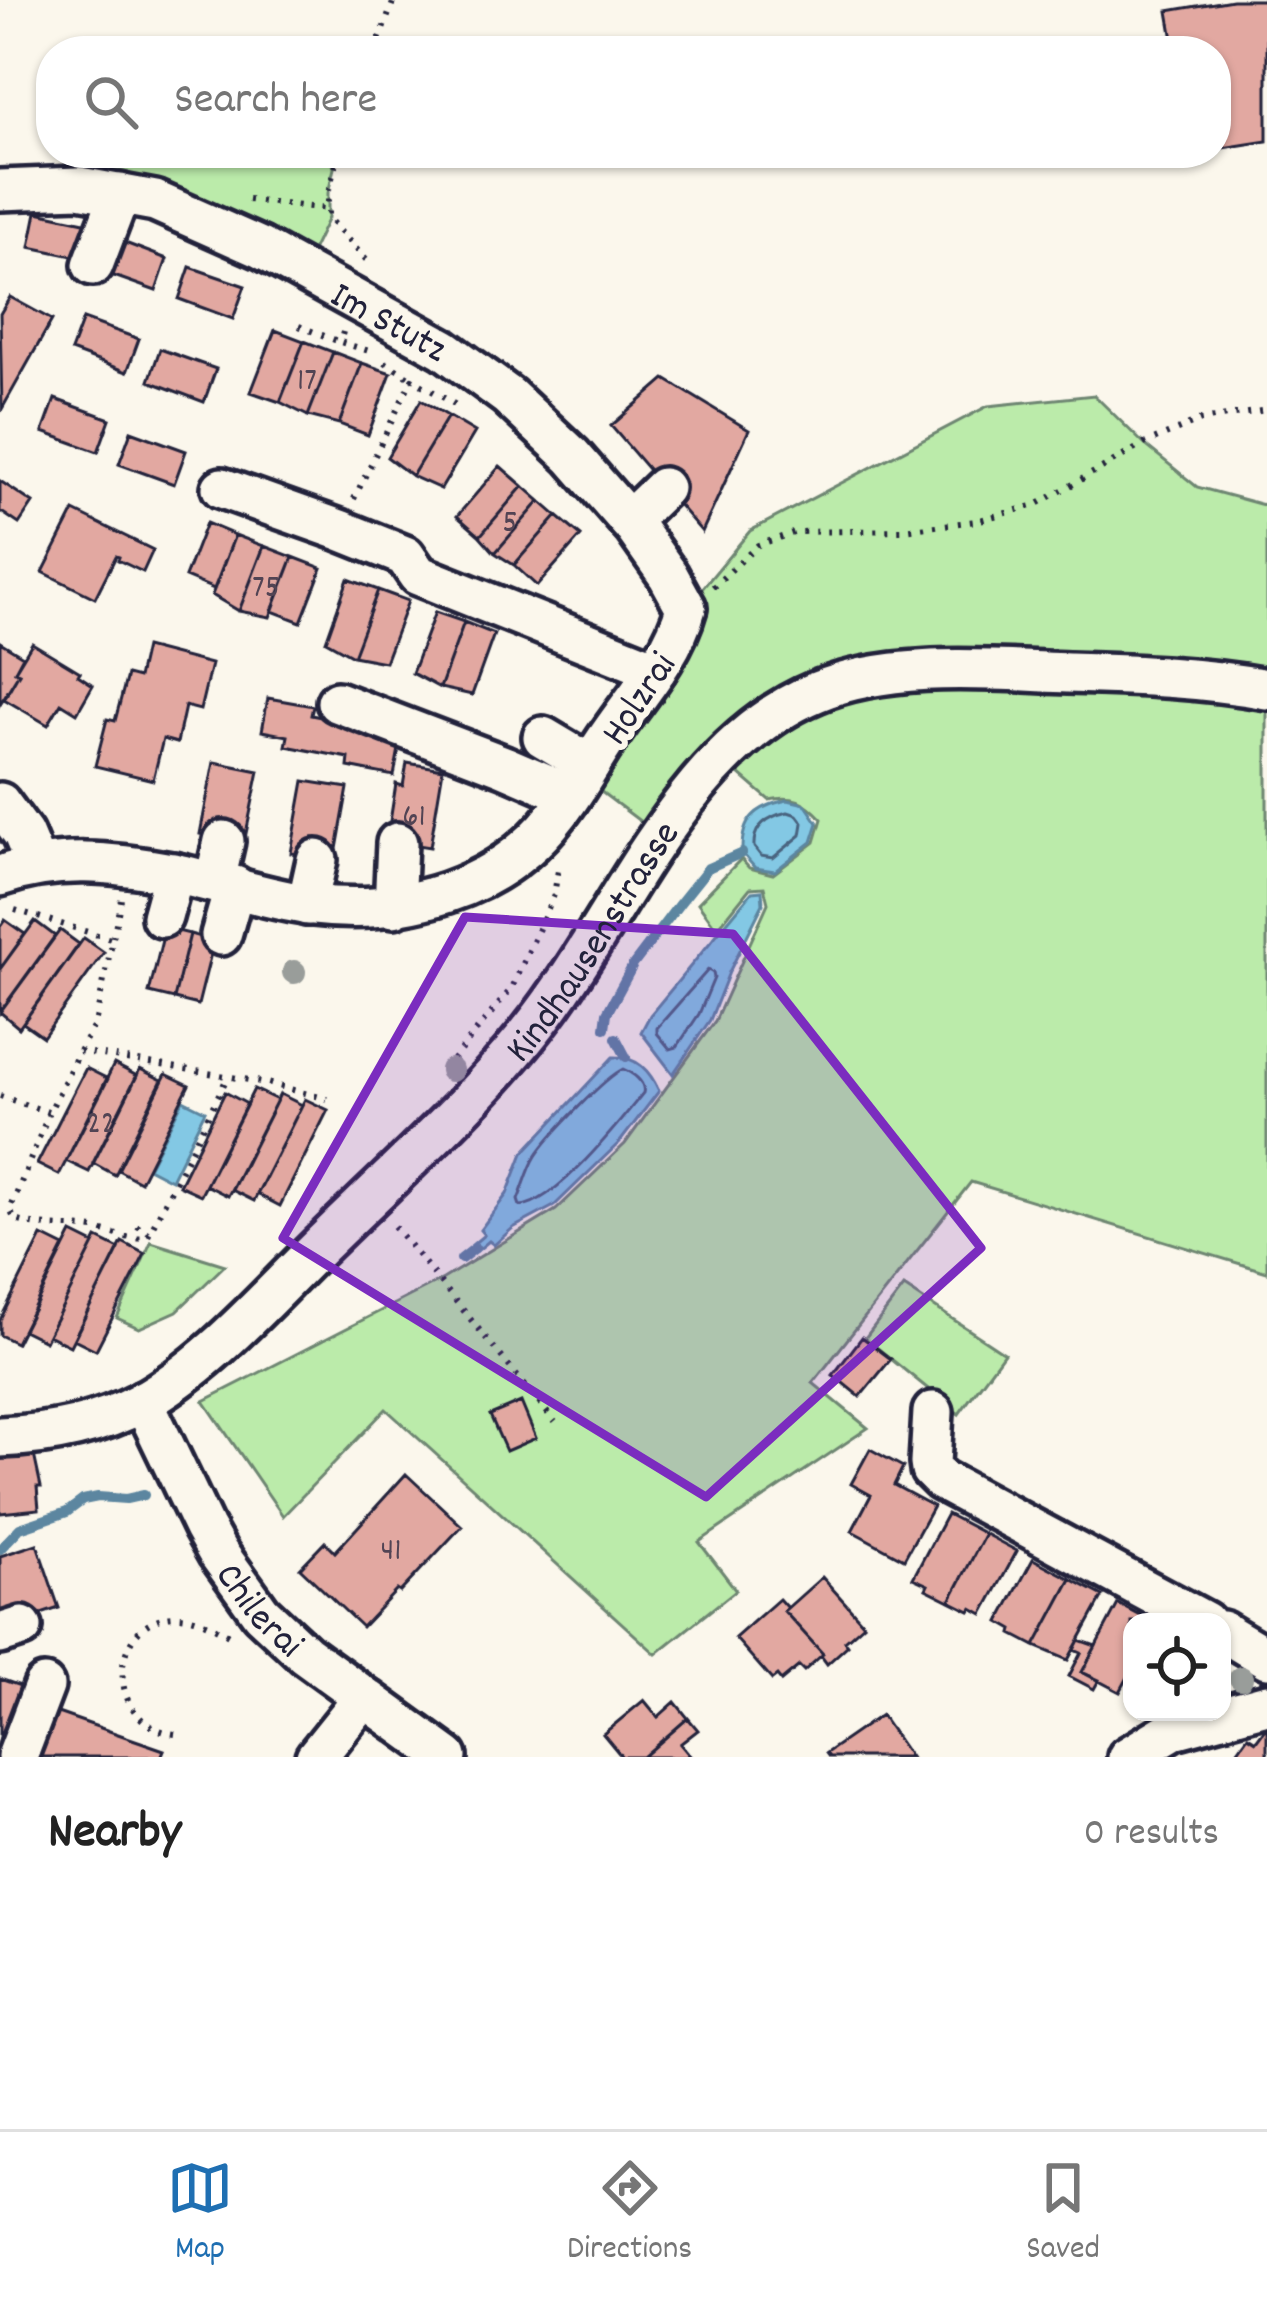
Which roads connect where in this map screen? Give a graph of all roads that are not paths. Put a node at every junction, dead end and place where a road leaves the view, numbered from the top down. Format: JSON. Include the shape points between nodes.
{"nodes":[{"id":1,"x":120,"y":194,"type":"junction"},
{"id":2,"x":3,"y":198,"type":"edge"},
{"id":3,"x":93,"y":265,"type":"dead end"},
{"id":4,"x":222,"y":488,"type":"dead end"},
{"id":5,"x":663,"y":488,"type":"dead end"},
{"id":6,"x":629,"y":521,"type":"junction"},
{"id":7,"x":686,"y":608,"type":"joint"},
{"id":8,"x":656,"y":670,"type":"junction"},
{"id":9,"x":1267,"y":689,"type":"edge"},
{"id":10,"x":337,"y":702,"type":"dead end"},
{"id":11,"x":543,"y":737,"type":"dead end"},
{"id":12,"x":590,"y":765,"type":"junction"},
{"id":13,"x":0,"y":803,"type":"edge"},
{"id":14,"x":562,"y":809,"type":"junction"},
{"id":15,"x":224,"y":841,"type":"dead end"},
{"id":16,"x":397,"y":843,"type":"dead end"},
{"id":17,"x":316,"y":860,"type":"dead end"},
{"id":18,"x":18,"y":870,"type":"edge"},
{"id":19,"x":174,"y":873,"type":"junction"},
{"id":20,"x":225,"y":884,"type":"junction"},
{"id":21,"x":307,"y":904,"type":"junction"},
{"id":22,"x":394,"y":907,"type":"junction"},
{"id":23,"x":162,"y":917,"type":"dead end"},
{"id":24,"x":221,"y":935,"type":"dead end"},
{"id":25,"x":142,"y":1401,"type":"junction"},
{"id":26,"x":933,"y":1412,"type":"dead end"},
{"id":27,"x":0,"y":1437,"type":"edge"},
{"id":28,"x":1187,"y":1613,"type":"edge"},
{"id":29,"x":1231,"y":1636,"type":"edge"},
{"id":30,"x":1267,"y":1658,"type":"edge"},
{"id":31,"x":44,"y":1686,"type":"dead end"},
{"id":32,"x":364,"y":1697,"type":"junction"},
{"id":33,"x":1267,"y":1704,"type":"edge"},
{"id":34,"x":17,"y":1757,"type":"edge"},
{"id":35,"x":316,"y":1757,"type":"edge"},
{"id":36,"x":447,"y":1757,"type":"edge"},
{"id":37,"x":1128,"y":1757,"type":"edge"}],
"edges":[{"from":1,"to":2,"type":"street","name":"Im Stutz","via":[[79,187]]},
{"from":1,"to":3,"type":"street"},
{"from":1,"to":6,"type":"street","name":"Im Stutz","via":[[261,248],[444,349],[572,455]]},
{"from":4,"to":8,"type":"street","via":[[406,556],[418,575]]},
{"from":5,"to":6,"type":"street"},
{"from":6,"to":7,"type":"street","name":"Im Stutz"},
{"from":7,"to":8,"type":"street","name":"Holzrai"},
{"from":8,"to":12,"type":"street","name":"Holzrai"},
{"from":9,"to":25,"type":"street","name":"Kindhausenstrasse","via":[[1168,676],[971,670],[867,677],[814,693],[768,720],[694,789],[538,1022],[480,1088],[213,1349]]},
{"from":10,"to":14,"type":"street","via":[[555,788]]},
{"from":11,"to":12,"type":"street"},
{"from":12,"to":14,"type":"street","name":"Holzrai"},
{"from":13,"to":18,"type":"street","via":[[23,834]]},
{"from":14,"to":22,"type":"street","name":"Holzrai","via":[[492,872]]},
{"from":15,"to":20,"type":"street"},
{"from":16,"to":22,"type":"street"},
{"from":17,"to":21,"type":"street"},
{"from":18,"to":19,"type":"street","name":"Holzrai","via":[[84,862]]},
{"from":19,"to":20,"type":"street","name":"Holzrai"},
{"from":19,"to":23,"type":"street"},
{"from":20,"to":21,"type":"street","name":"Holzrai"},
{"from":20,"to":24,"type":"street"},
{"from":21,"to":22,"type":"street","name":"Holzrai"},
{"from":25,"to":27,"type":"street","name":"Kindhausenstrasse","via":[[84,1425]]},
{"from":25,"to":32,"type":"street","name":"Chilerai","via":[[239,1584],[281,1635]]},
{"from":26,"to":28,"type":"street","via":[[930,1463],[940,1480]]},
{"from":29,"to":30,"type":"street"},
{"from":31,"to":34,"type":"street"},
{"from":32,"to":35,"type":"street"},
{"from":32,"to":36,"type":"street","name":"Chilerai"},
{"from":33,"to":37,"type":"street","via":[[1174,1729]]}]}
